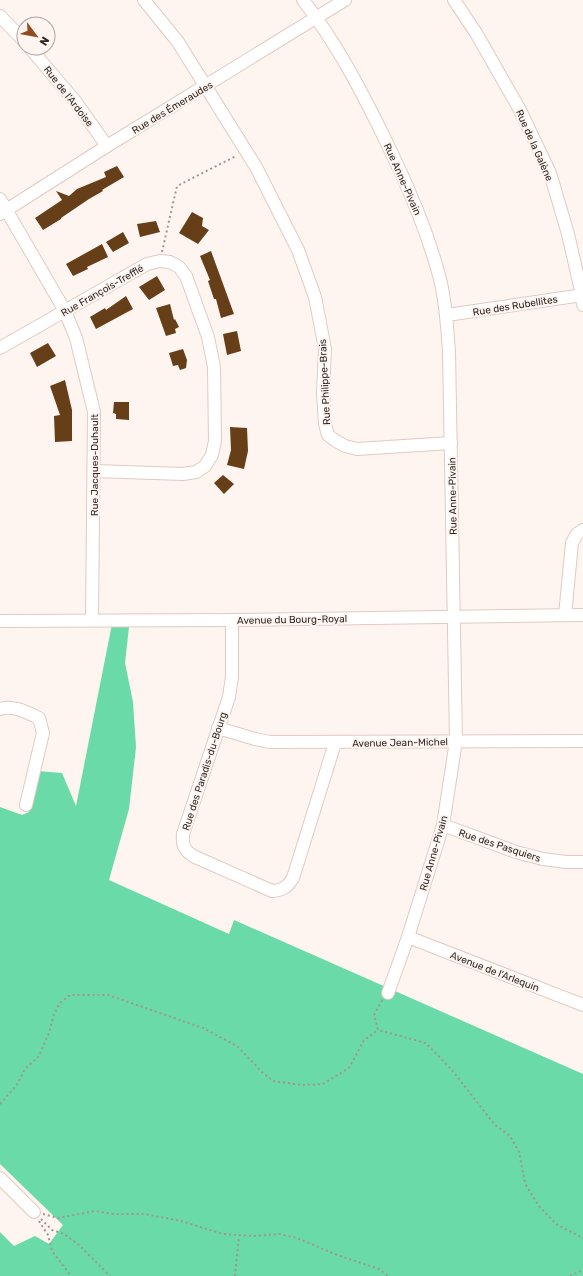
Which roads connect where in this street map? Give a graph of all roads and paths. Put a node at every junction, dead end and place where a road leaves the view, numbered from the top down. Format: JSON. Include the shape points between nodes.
{"nodes":[{"id":1,"x":144,"y":0,"type":"edge"},
{"id":2,"x":303,"y":0,"type":"edge"},
{"id":3,"x":345,"y":0,"type":"edge"},
{"id":4,"x":454,"y":0,"type":"edge"},
{"id":5,"x":0,"y":16,"type":"edge"},
{"id":6,"x":317,"y":18,"type":"junction"},
{"id":7,"x":16,"y":33,"type":"edge"},
{"id":8,"x":37,"y":56,"type":"edge"},
{"id":9,"x":206,"y":87,"type":"junction"},
{"id":10,"x":107,"y":146,"type":"junction"},
{"id":11,"x":246,"y":151,"type":"junction"},
{"id":12,"x":0,"y":198,"type":"edge"},
{"id":13,"x":3,"y":212,"type":"edge"},
{"id":14,"x":160,"y":261,"type":"junction"},
{"id":15,"x":583,"y":298,"type":"edge"},
{"id":16,"x":65,"y":311,"type":"junction"},
{"id":17,"x":446,"y":315,"type":"junction"},
{"id":18,"x":0,"y":348,"type":"edge"},
{"id":19,"x":451,"y":444,"type":"junction"},
{"id":20,"x":94,"y":471,"type":"junction"},
{"id":21,"x":583,"y":530,"type":"edge"},
{"id":22,"x":566,"y":615,"type":"junction"},
{"id":23,"x":583,"y":615,"type":"edge"},
{"id":24,"x":454,"y":617,"type":"junction"},
{"id":25,"x":92,"y":620,"type":"junction"},
{"id":26,"x":232,"y":620,"type":"junction"},
{"id":27,"x":0,"y":621,"type":"edge"},
{"id":28,"x":0,"y":709,"type":"edge"},
{"id":29,"x":218,"y":728,"type":"junction"},
{"id":30,"x":456,"y":741,"type":"junction"},
{"id":31,"x":583,"y":741,"type":"edge"},
{"id":32,"x":335,"y":743,"type":"junction"},
{"id":33,"x":26,"y":805,"type":"dead end"},
{"id":34,"x":443,"y":825,"type":"junction"},
{"id":35,"x":583,"y":862,"type":"edge"},
{"id":36,"x":408,"y":937,"type":"junction"},
{"id":37,"x":388,"y":993,"type":"joint"},
{"id":38,"x":583,"y":1005,"type":"edge"},
{"id":39,"x":378,"y":1030,"type":"junction"},
{"id":40,"x":0,"y":1104,"type":"edge"},
{"id":41,"x":0,"y":1178,"type":"edge"},
{"id":42,"x":34,"y":1212,"type":"junction"},
{"id":43,"x":239,"y":1236,"type":"junction"},
{"id":44,"x":583,"y":1238,"type":"edge"},
{"id":45,"x":583,"y":1270,"type":"edge"},
{"id":46,"x":71,"y":1276,"type":"edge"},
{"id":47,"x":110,"y":1276,"type":"edge"},
{"id":48,"x":235,"y":1276,"type":"edge"},
{"id":49,"x":388,"y":1276,"type":"edge"},
{"id":50,"x":570,"y":1276,"type":"edge"}],
"edges":[{"from":1,"to":9,"type":"street","name":"Rue Philippe-Brais","via":[[178,42]]},
{"from":2,"to":6,"type":"street","name":"Rue Anne-Pivain"},
{"from":3,"to":6,"type":"street","name":"Rue des Émeraudes"},
{"from":4,"to":15,"type":"street","name":"Rue de la Galène","via":[[520,110],[550,173]]},
{"from":5,"to":7,"type":"street"},
{"from":6,"to":9,"type":"street","name":"Rue des Émeraudes"},
{"from":6,"to":17,"type":"street","name":"Rue Anne-Pivain","via":[[362,91],[398,166],[424,226],[440,280]]},
{"from":8,"to":10,"type":"street","name":"Rue de l'Ardoise","via":[[75,101]]},
{"from":9,"to":10,"type":"street","name":"Rue des Émeraudes"},
{"from":9,"to":11,"type":"street","name":"Rue Philippe-Brais"},
{"from":10,"to":13,"type":"street","name":"Rue des Émeraudes"},
{"from":11,"to":14,"type":"path","via":[[177,186]]},
{"from":11,"to":19,"type":"street","name":"Rue Philippe-Brais","via":[[298,250],[315,297],[325,350],[323,393],[328,435],[345,446],[357,449]]},
{"from":12,"to":13,"type":"street","name":"Rue Jacques-Duhault"},
{"from":13,"to":16,"type":"street","name":"Rue Jacques-Duhault"},
{"from":14,"to":16,"type":"street","name":"Rue François-Trefflé","via":[[147,264]]},
{"from":14,"to":20,"type":"street","via":[[170,262],[179,267],[186,276],[208,338],[214,367],[215,441],[212,455],[205,466],[196,472],[182,474]]},
{"from":15,"to":17,"type":"street","name":"Rue des Rubellites"},
{"from":16,"to":18,"type":"street","name":"Rue François-Trefflé"},
{"from":16,"to":20,"type":"street","name":"Rue Jacques-Duhault","via":[[76,338],[94,412]]},
{"from":17,"to":19,"type":"street","name":"Rue Anne-Pivain"},
{"from":19,"to":24,"type":"street","name":"Rue Anne-Pivain"},
{"from":20,"to":25,"type":"street","name":"Rue Jacques-Duhault"},
{"from":21,"to":22,"type":"street","via":[[572,543]]},
{"from":22,"to":23,"type":"street","name":"Avenue du Bourg-Royal"},
{"from":22,"to":24,"type":"street","name":"Avenue du Bourg-Royal"},
{"from":24,"to":26,"type":"street","name":"Avenue du Bourg-Royal"},
{"from":24,"to":30,"type":"street","name":"Rue Anne-Pivain"},
{"from":25,"to":26,"type":"street","name":"Avenue du Bourg-Royal"},
{"from":25,"to":27,"type":"street","name":"Avenue du Bourg-Royal"},
{"from":26,"to":29,"type":"street","name":"Rue des Paradis-du-Bourg","via":[[232,677],[229,697]]},
{"from":28,"to":33,"type":"street","via":[[7,707],[39,718],[43,733]]},
{"from":29,"to":32,"type":"street","name":"Avenue Jean-Michel","via":[[270,742]]},
{"from":29,"to":32,"type":"street","name":"Rue des Paradis-du-Bourg","via":[[182,842],[185,850],[193,856],[272,891],[287,887],[293,878]]},
{"from":30,"to":31,"type":"street","name":"Avenue Jean-Michel"},
{"from":30,"to":32,"type":"street","name":"Avenue Jean-Michel"},
{"from":30,"to":34,"type":"street","name":"Rue Anne-Pivain"},
{"from":34,"to":35,"type":"street","name":"Rue des Pasquiers","via":[[516,852],[543,859]]},
{"from":34,"to":36,"type":"street","name":"Rue Anne-Pivain"},
{"from":36,"to":37,"type":"street","name":"Rue Anne-Pivain"},
{"from":36,"to":38,"type":"street","name":"Avenue de l'Arlequin"},
{"from":37,"to":39,"type":"path","via":[[374,1015]]},
{"from":39,"to":40,"type":"path","via":[[364,1040],[350,1068],[323,1084],[302,1085],[273,1081],[237,1046],[203,1028],[108,994],[70,995],[60,1003],[54,1014],[39,1056],[25,1069],[16,1086]]},
{"from":39,"to":44,"type":"path","via":[[426,1043],[452,1070],[495,1125],[510,1136],[519,1152],[525,1183],[538,1205],[556,1224]]},
{"from":41,"to":42,"type":"street"},
{"from":42,"to":43,"type":"path","via":[[58,1218],[95,1211],[144,1214]]},
{"from":42,"to":46,"type":"path","via":[[48,1235],[52,1251]]},
{"from":42,"to":47,"type":"path","via":[[52,1230],[64,1234],[79,1245]]},
{"from":43,"to":48,"type":"path"},
{"from":43,"to":49,"type":"path","via":[[279,1234],[297,1238],[379,1270]]},
{"from":45,"to":50,"type":"path"}]}
